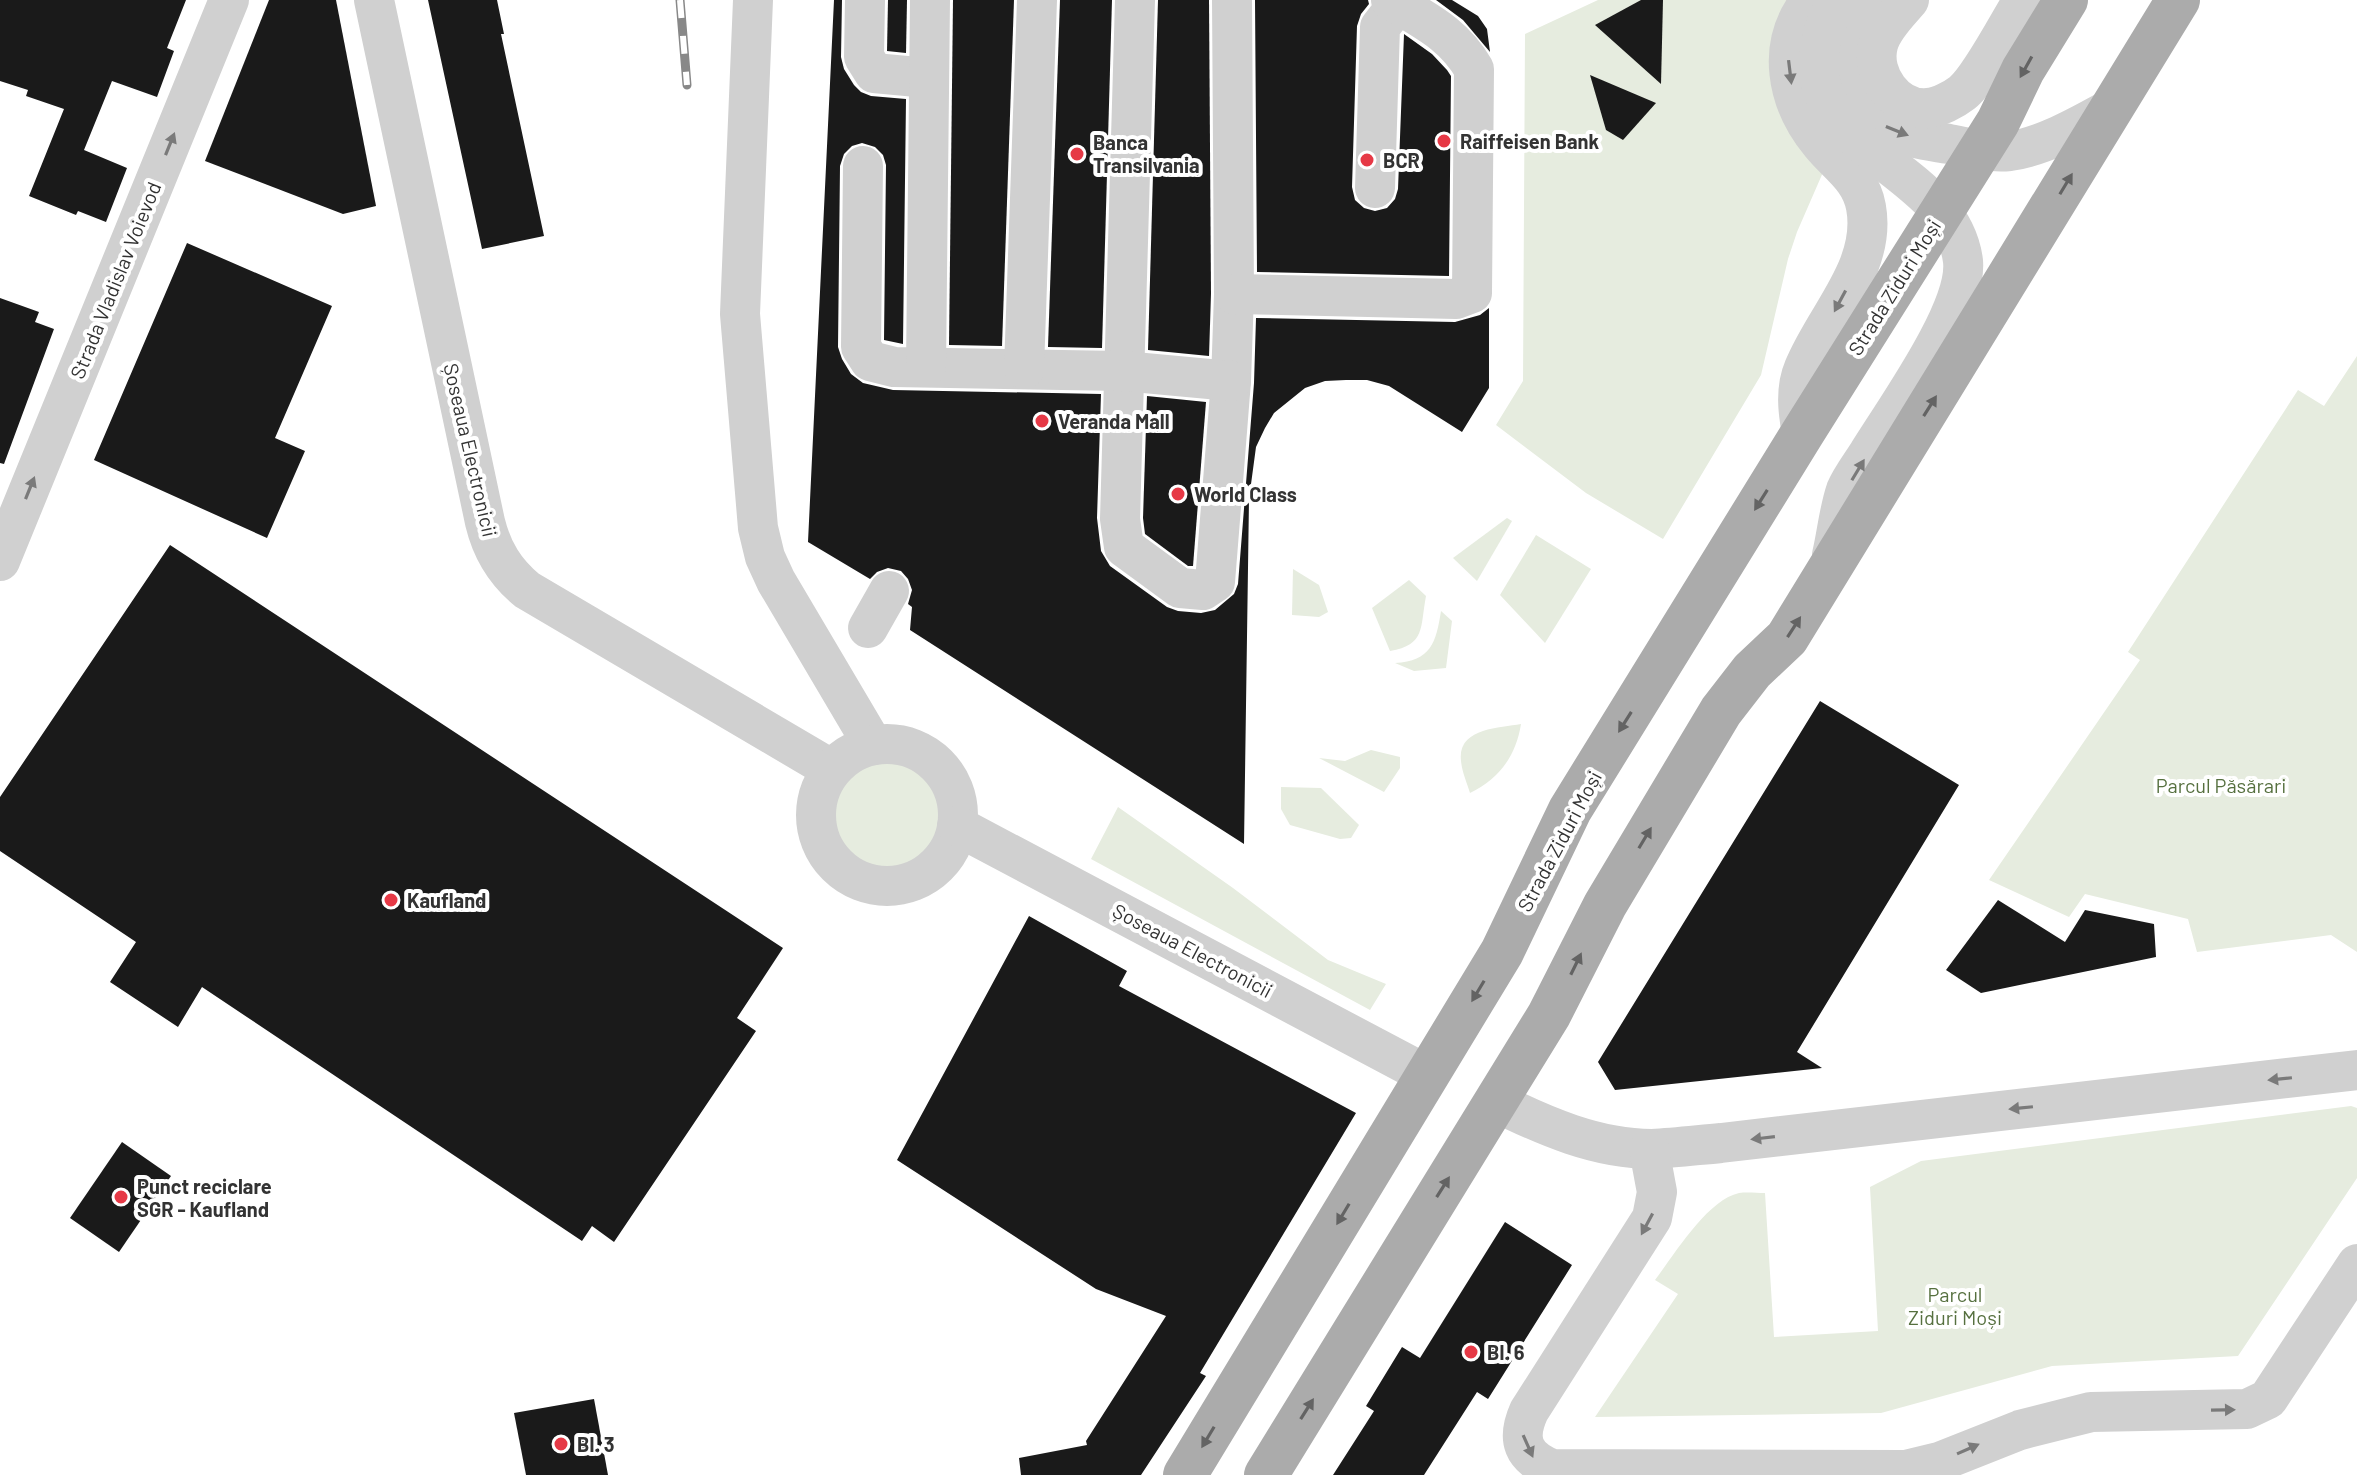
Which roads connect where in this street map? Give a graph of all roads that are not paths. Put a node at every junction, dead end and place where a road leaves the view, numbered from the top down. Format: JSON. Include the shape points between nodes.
{"nodes":[{"id":1,"x":229,"y":0,"type":"edge"},
{"id":2,"x":374,"y":0,"type":"edge"},
{"id":3,"x":753,"y":0,"type":"edge"},
{"id":4,"x":865,"y":0,"type":"edge"},
{"id":5,"x":930,"y":0,"type":"edge"},
{"id":6,"x":1037,"y":0,"type":"edge"},
{"id":7,"x":1135,"y":0,"type":"edge"},
{"id":8,"x":1232,"y":0,"type":"edge"},
{"id":9,"x":1811,"y":0,"type":"edge"},
{"id":10,"x":1839,"y":0,"type":"edge"},
{"id":11,"x":1877,"y":0,"type":"edge"},
{"id":12,"x":1909,"y":0,"type":"edge"},
{"id":13,"x":2023,"y":0,"type":"edge"},
{"id":14,"x":2066,"y":0,"type":"edge"},
{"id":15,"x":2178,"y":0,"type":"edge"},
{"id":16,"x":1394,"y":2,"type":"edge"},
{"id":17,"x":928,"y":78,"type":"junction"},
{"id":18,"x":2112,"y":108,"type":"junction"},
{"id":19,"x":1980,"y":150,"type":"junction"},
{"id":20,"x":863,"y":166,"type":"dead end"},
{"id":21,"x":1375,"y":188,"type":"dead end"},
{"id":22,"x":1942,"y":213,"type":"junction"},
{"id":23,"x":1234,"y":294,"type":"junction"},
{"id":24,"x":926,"y":367,"type":"junction"},
{"id":25,"x":1024,"y":369,"type":"junction"},
{"id":26,"x":1123,"y":371,"type":"junction"},
{"id":27,"x":1231,"y":381,"type":"junction"},
{"id":28,"x":1802,"y":434,"type":"junction"},
{"id":29,"x":0,"y":561,"type":"edge"},
{"id":30,"x":1829,"y":571,"type":"junction"},
{"id":31,"x":889,"y":591,"type":"dead end"},
{"id":32,"x":868,"y":628,"type":"dead end"},
{"id":33,"x":873,"y":745,"type":"junction"},
{"id":34,"x":831,"y":769,"type":"junction"},
{"id":35,"x":957,"y":826,"type":"junction"},
{"id":36,"x":2357,"y":1070,"type":"edge"},
{"id":37,"x":1427,"y":1075,"type":"junction"},
{"id":38,"x":1496,"y":1102,"type":"junction"},
{"id":39,"x":1649,"y":1149,"type":"junction"},
{"id":40,"x":2357,"y":1264,"type":"edge"},
{"id":41,"x":1185,"y":1475,"type":"edge"},
{"id":42,"x":1266,"y":1475,"type":"edge"}],
"edges":[{"from":29,"to":1,"type":"street","name":"Strada Vladislav Voievod","one_way":true},
{"from":2,"to":34,"type":"street","name":"Șoseaua Electronicii","via":[[485,522],[503,567],[527,590]]},
{"from":3,"to":33,"type":"street","via":[[740,314],[756,517],[776,581]]},
{"from":4,"to":17,"type":"street","via":[[864,57],[874,73]]},
{"from":5,"to":17,"type":"street"},
{"from":6,"to":25,"type":"street"},
{"from":7,"to":26,"type":"street"},
{"from":8,"to":23,"type":"street"},
{"from":9,"to":28,"type":"street","one_way":true,"via":[[1790,39],[1787,65],[1793,94],[1821,144],[1859,186],[1868,223],[1858,268],[1803,369],[1797,406]]},
{"from":10,"to":22,"type":"street","name":"Strada Ziduri Moși","via":[[1825,22],[1820,46],[1818,73],[1826,98],[1856,138]]},
{"from":11,"to":19,"type":"street","one_way":true,"via":[[1851,38],[1847,59],[1856,98],[1871,118],[1897,133]]},
{"from":12,"to":13,"type":"street","via":[[1879,41],[1877,69],[1897,99],[1929,108],[1970,86]]},
{"from":14,"to":19,"type":"main road","name":"Strada Ziduri Moși","one_way":true},
{"from":15,"to":18,"type":"main road","name":"Strada Ziduri Moși"},
{"from":16,"to":21,"type":"street","via":[[1380,27]]},
{"from":16,"to":23,"type":"street","via":[[1451,37],[1474,69],[1472,293],[1456,299]]},
{"from":17,"to":24,"type":"street"},
{"from":18,"to":19,"type":"street","via":[[2034,145]]},
{"from":30,"to":18,"type":"main road","name":"Strada Ziduri Moși","one_way":true},
{"from":19,"to":22,"type":"main road","name":"Strada Ziduri Moși"},
{"from":20,"to":24,"type":"street","via":[[861,347],[870,361]]},
{"from":22,"to":28,"type":"main road","name":"Strada Ziduri Moși"},
{"from":30,"to":22,"type":"street","name":"Strada Ziduri Moși","one_way":true,"via":[[1846,489],[1943,330],[1960,290],[1963,261]]},
{"from":23,"to":27,"type":"street"},
{"from":24,"to":25,"type":"street"},
{"from":25,"to":26,"type":"street"},
{"from":26,"to":27,"type":"street"},
{"from":26,"to":27,"type":"street","via":[[1124,547],[1180,588],[1203,590],[1215,582]]},
{"from":28,"to":37,"type":"main road","name":"Strada Ziduri Moși","one_way":true,"via":[[1570,810],[1502,952]]},
{"from":38,"to":30,"type":"main road","name":"Strada Ziduri Moși","one_way":true,"via":[[1721,711],[1787,638]]},
{"from":31,"to":32,"type":"street"},
{"from":33,"to":34,"type":"street","via":[[853,751]]},
{"from":33,"to":35,"type":"street","via":[[901,745],[935,762],[956,799]]},
{"from":34,"to":35,"type":"street","via":[[816,801],[816,824],[822,847],[855,880],[901,886],[922,878],[944,858]]},
{"from":35,"to":37,"type":"street","name":"Șoseaua Electronicii"},
{"from":36,"to":39,"type":"street","one_way":true},
{"from":37,"to":41,"type":"main road","name":"Strada Ziduri Moși","one_way":true},
{"from":38,"to":39,"type":"street","via":[[1581,1138]]},
{"from":42,"to":38,"type":"main road","name":"Strada Ziduri Moși","one_way":true},
{"from":39,"to":40,"type":"street","one_way":true,"via":[[1657,1192],[1652,1218],[1522,1426],[1528,1453],[1552,1469],[1906,1470],[2020,1430],[2091,1412],[2247,1409],[2268,1399]]}]}
